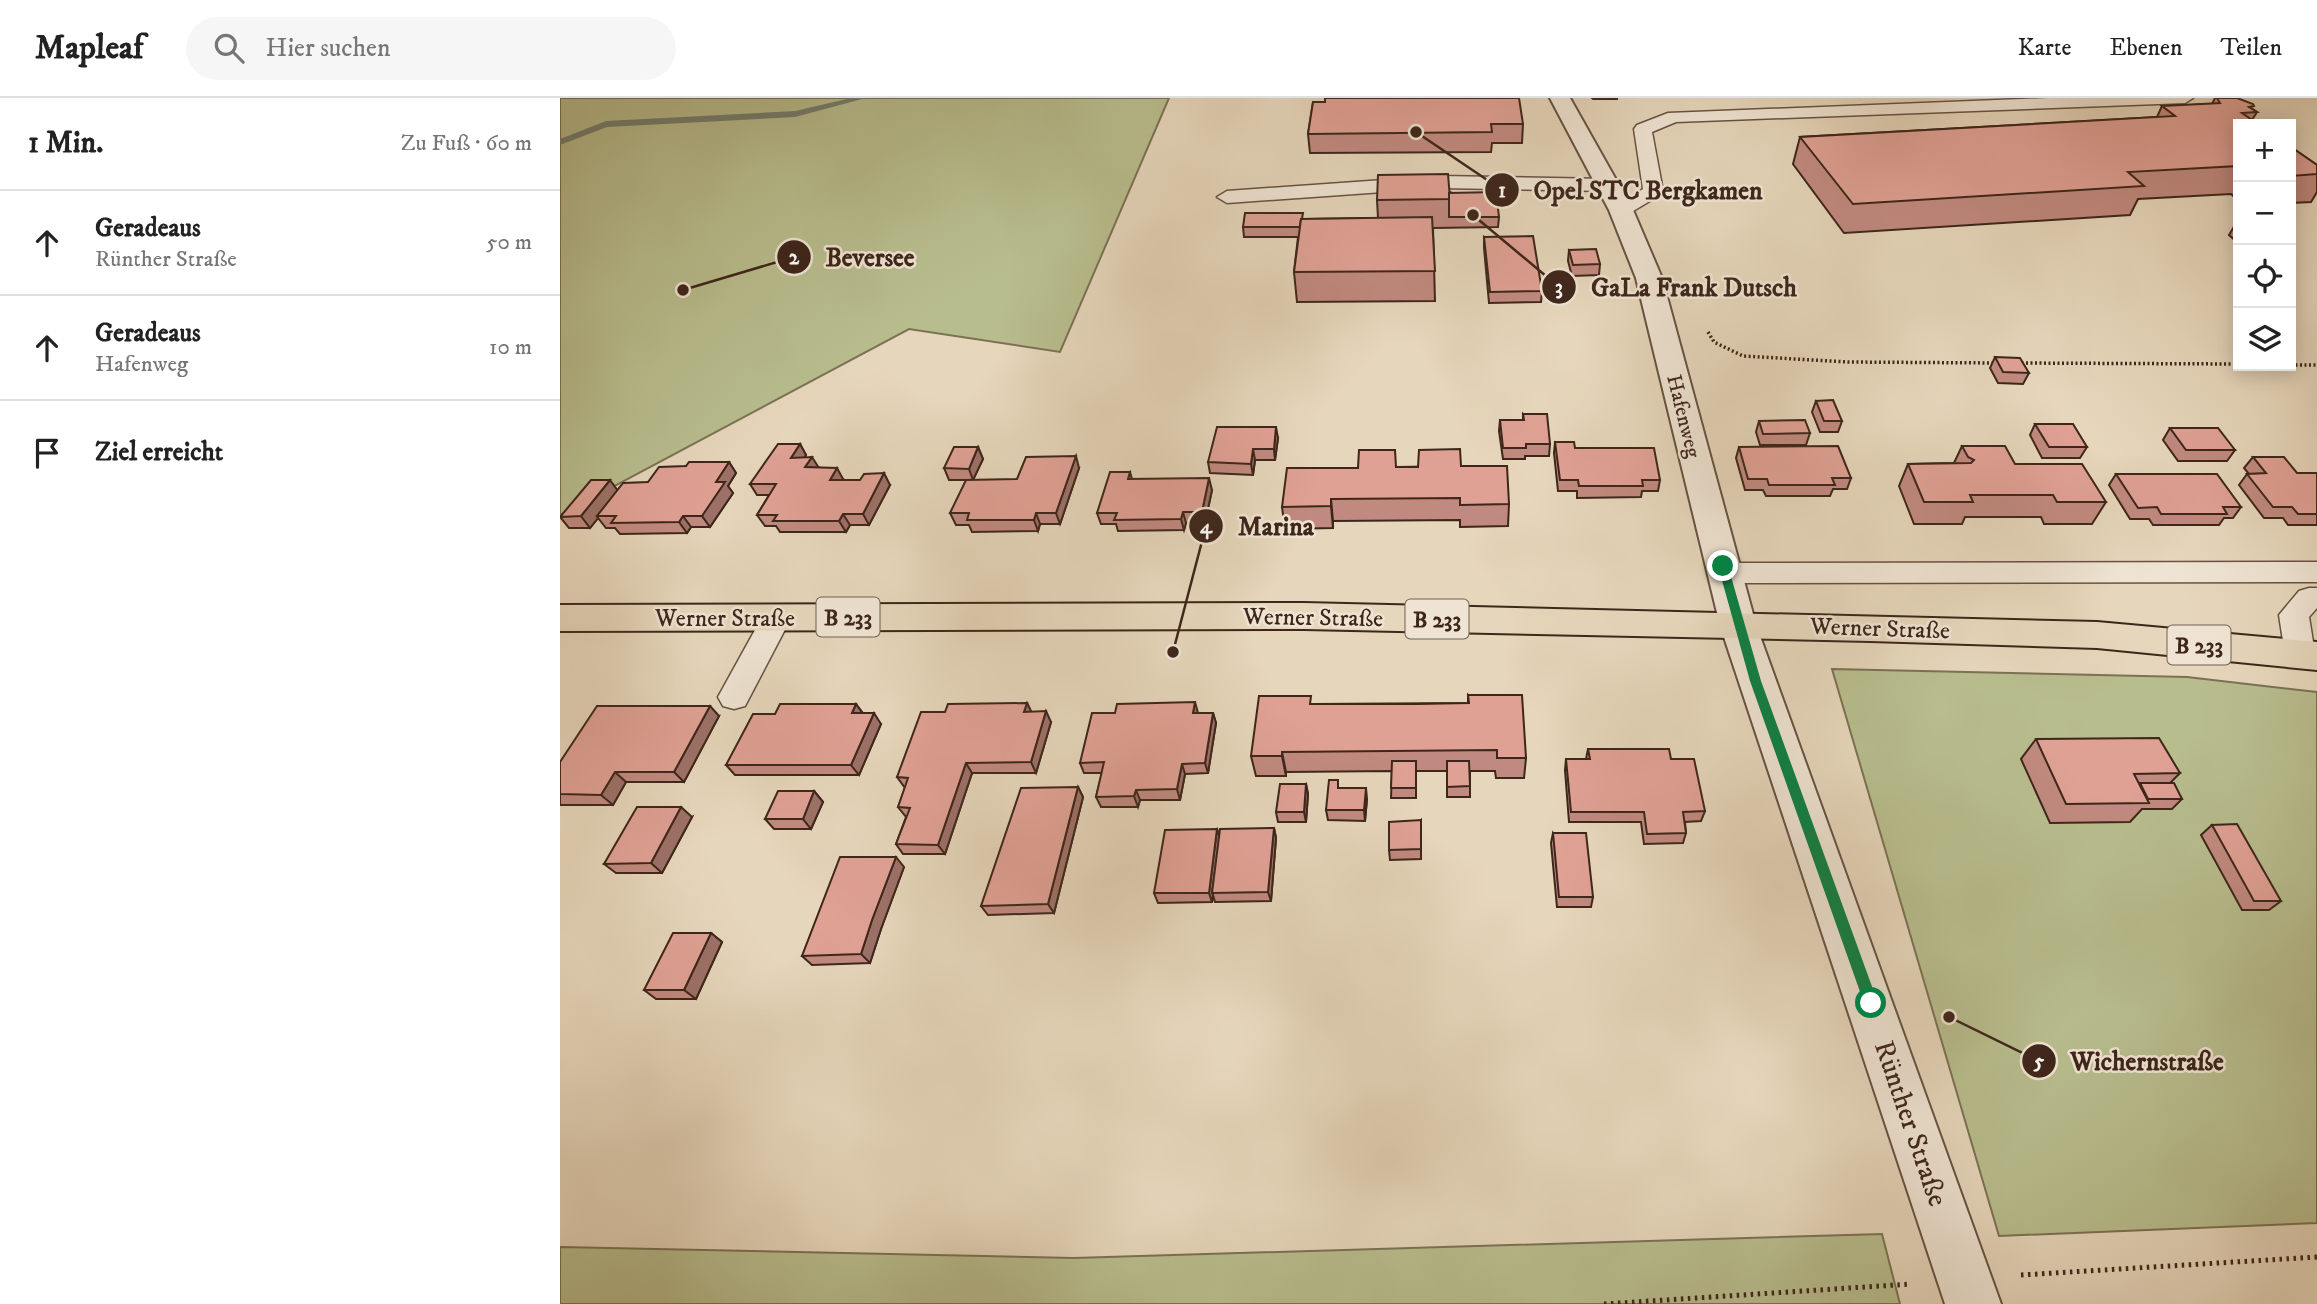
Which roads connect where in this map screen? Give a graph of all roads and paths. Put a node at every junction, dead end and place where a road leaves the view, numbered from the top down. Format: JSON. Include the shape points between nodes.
{"nodes":[{"id":1,"x":1560,"y":98,"type":"edge"},
{"id":2,"x":2185,"y":98,"type":"edge"},
{"id":3,"x":1608,"y":185,"type":"junction"},
{"id":4,"x":1227,"y":197,"type":"dead end"},
{"id":5,"x":1621,"y":210,"type":"junction"},
{"id":6,"x":1708,"y":331,"type":"dead end"},
{"id":7,"x":2001,"y":363,"type":"edge"},
{"id":8,"x":2015,"y":363,"type":"edge"},
{"id":9,"x":2233,"y":364,"type":"edge"},
{"id":10,"x":2296,"y":365,"type":"edge"},
{"id":11,"x":2317,"y":365,"type":"edge"},
{"id":12,"x":2317,"y":572,"type":"edge"},
{"id":13,"x":1725,"y":573,"type":"junction"},
{"id":14,"x":2317,"y":598,"type":"edge"},
{"id":15,"x":560,"y":618,"type":"edge"},
{"id":16,"x":776,"y":618,"type":"junction"},
{"id":17,"x":1738,"y":625,"type":"junction"},
{"id":18,"x":2308,"y":655,"type":"edge"},
{"id":19,"x":734,"y":697,"type":"dead end"},
{"id":20,"x":2317,"y":1257,"type":"edge"},
{"id":21,"x":1969,"y":1292,"type":"edge"},
{"id":22,"x":1604,"y":1304,"type":"edge"}],
"edges":[{"from":1,"to":3,"type":"street","name":"Hafenweg"},
{"from":2,"to":5,"type":"lane","via":[[1674,117],[1643,129],[1653,191]]},
{"from":3,"to":4,"type":"lane","via":[[1440,182]]},
{"from":3,"to":5,"type":"street","name":"Hafenweg"},
{"from":5,"to":13,"type":"street","name":"Hafenweg","via":[[1649,278]]},
{"from":6,"to":7,"type":"path","via":[[1714,342],[1743,356]]},
{"from":8,"to":9,"type":"path"},
{"from":10,"to":11,"type":"path"},
{"from":12,"to":13,"type":"lane"},
{"from":13,"to":17,"type":"street","name":"Hafenweg"},
{"from":14,"to":18,"type":"lane","via":[[2309,598],[2294,615]]},
{"from":15,"to":16,"type":"main road","name":"Werner Straße","number":"B 233"},
{"from":16,"to":17,"type":"main road","name":"Werner Straße","number":"B 233","via":[[1292,616]]},
{"from":16,"to":19,"type":"lane"},
{"from":17,"to":18,"type":"main road","name":"Werner Straße","number":"B 233","via":[[2097,635]]},
{"from":17,"to":21,"type":"street","name":"Rünther Straße"},
{"from":20,"to":21,"type":"path"},
{"from":21,"to":22,"type":"path"}]}
